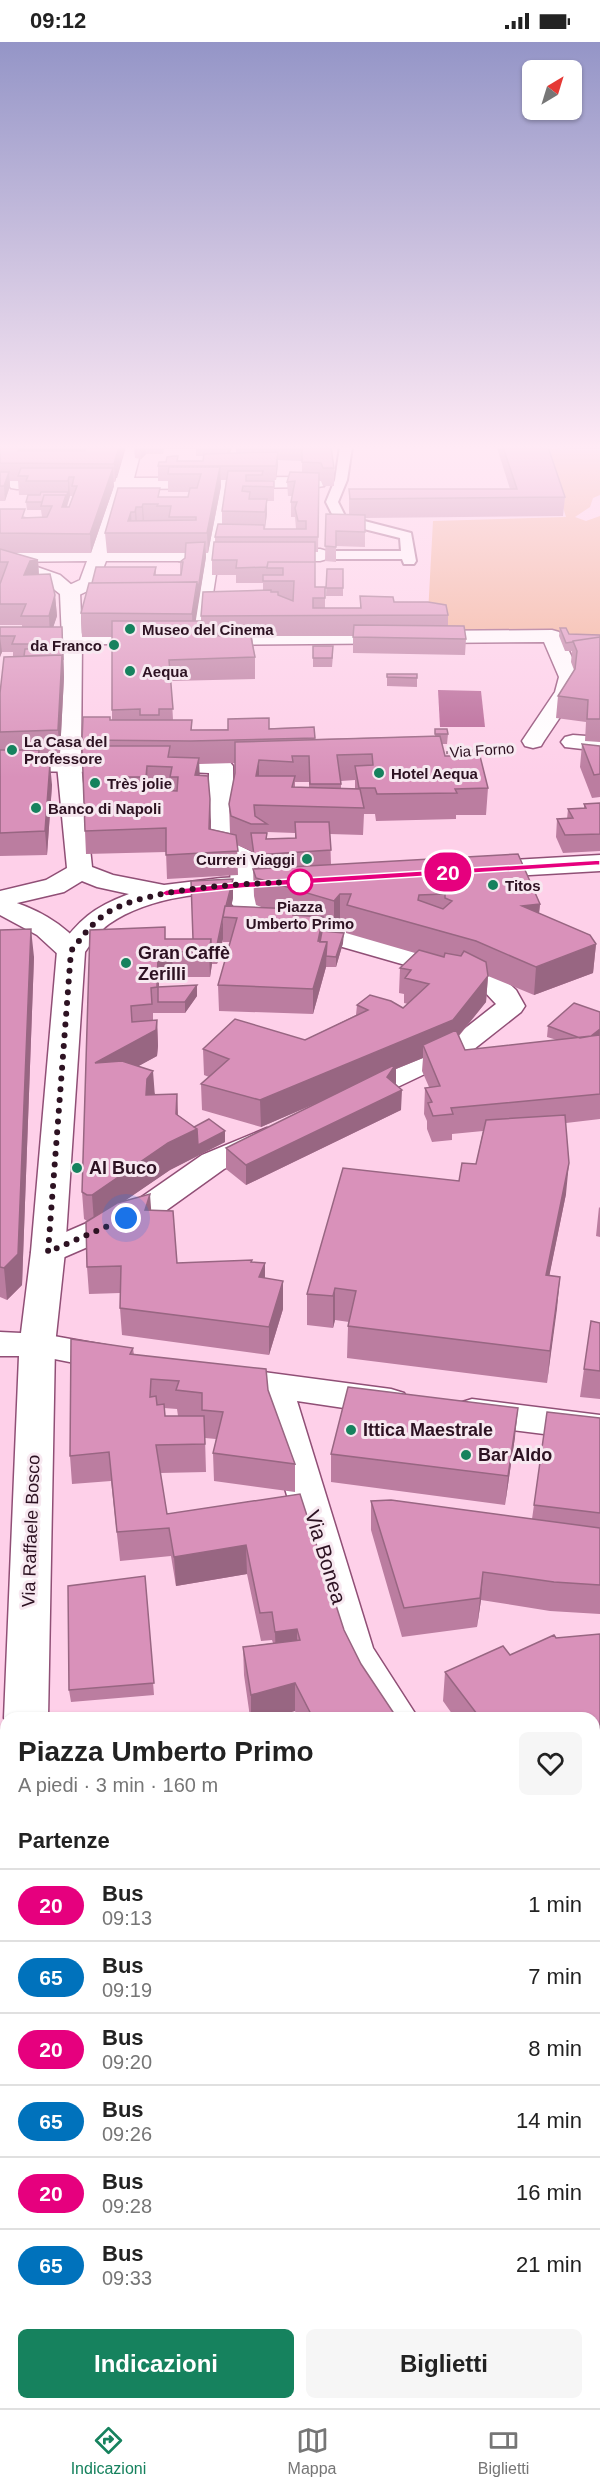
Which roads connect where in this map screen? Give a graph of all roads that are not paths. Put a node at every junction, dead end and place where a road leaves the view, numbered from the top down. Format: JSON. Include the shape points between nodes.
{"nodes":[{"id":1,"x":19,"y":557,"type":"edge"},
{"id":2,"x":98,"y":557,"type":"edge"},
{"id":3,"x":209,"y":557,"type":"edge"},
{"id":4,"x":393,"y":557,"type":"edge"},
{"id":5,"x":409,"y":557,"type":"edge"},
{"id":6,"x":0,"y":558,"type":"edge"},
{"id":7,"x":70,"y":592,"type":"junction"},
{"id":8,"x":72,"y":639,"type":"junction"},
{"id":9,"x":196,"y":639,"type":"junction"},
{"id":10,"x":0,"y":640,"type":"edge"},
{"id":11,"x":533,"y":741,"type":"road end"},
{"id":12,"x":573,"y":742,"type":"dead end"},
{"id":13,"x":600,"y":744,"type":"edge"},
{"id":14,"x":0,"y":764,"type":"edge"},
{"id":15,"x":69,"y":765,"type":"junction"},
{"id":16,"x":600,"y":863,"type":"edge"},
{"id":17,"x":80,"y":871,"type":"junction"},
{"id":18,"x":457,"y":872,"type":"edge"},
{"id":19,"x":327,"y":880,"type":"edge"},
{"id":20,"x":243,"y":885,"type":"junction"},
{"id":21,"x":55,"y":886,"type":"junction"},
{"id":22,"x":166,"y":893,"type":"junction"},
{"id":23,"x":0,"y":899,"type":"edge"},
{"id":24,"x":0,"y":906,"type":"edge"},
{"id":25,"x":93,"y":923,"type":"junction"},
{"id":26,"x":71,"y":951,"type":"junction"},
{"id":27,"x":329,"y":1108,"type":"edge"},
{"id":28,"x":287,"y":1128,"type":"edge"},
{"id":29,"x":48,"y":1252,"type":"junction"},
{"id":30,"x":18,"y":1345,"type":"edge"},
{"id":31,"x":150,"y":1365,"type":"edge"},
{"id":32,"x":195,"y":1373,"type":"edge"},
{"id":33,"x":274,"y":1387,"type":"junction"},
{"id":34,"x":600,"y":1428,"type":"edge"},
{"id":35,"x":26,"y":1712,"type":"edge"},
{"id":36,"x":393,"y":1712,"type":"edge"}],
"edges":[{"from":1,"to":6,"type":"street"},
{"from":2,"to":7,"type":"street","via":[[89,583]]},
{"from":3,"to":9,"type":"street"},
{"from":4,"to":5,"type":"lane"},
{"from":6,"to":7,"type":"street","via":[[52,579]]},
{"from":7,"to":8,"type":"street"},
{"from":8,"to":9,"type":"street"},
{"from":8,"to":10,"type":"street"},
{"from":8,"to":15,"type":"street"},
{"from":9,"to":11,"type":"street","via":[[552,636],[570,677],[566,692]]},
{"from":12,"to":13,"type":"street"},
{"from":14,"to":15,"type":"street"},
{"from":15,"to":17,"type":"street"},
{"from":15,"to":20,"type":"street","via":[[232,765],[222,846],[243,857]]},
{"from":16,"to":18,"type":"street"},
{"from":17,"to":21,"type":"street"},
{"from":17,"to":22,"type":"street","via":[[106,882]]},
{"from":19,"to":20,"type":"street"},
{"from":20,"to":22,"type":"street"},
{"from":20,"to":27,"type":"street","via":[[244,903],[259,919],[471,975],[492,983],[511,1006],[459,1047]]},
{"from":21,"to":23,"type":"street"},
{"from":21,"to":25,"type":"street","via":[[78,886],[96,892],[101,900]]},
{"from":22,"to":25,"type":"street","via":[[131,902]]},
{"from":24,"to":26,"type":"street","via":[[46,926]]},
{"from":25,"to":26,"type":"street"},
{"from":26,"to":29,"type":"street","name":"Via Raffaele Bosco"},
{"from":28,"to":29,"type":"street","via":[[213,1162],[145,1210]]},
{"from":29,"to":30,"type":"street","name":"Via Raffaele Bosco"},
{"from":30,"to":31,"type":"street"},
{"from":30,"to":35,"type":"street","name":"Via Raffaele Bosco"},
{"from":32,"to":33,"type":"street"},
{"from":33,"to":34,"type":"street"},
{"from":33,"to":36,"type":"street","name":"Via Bonea","via":[[354,1653]]}]}
